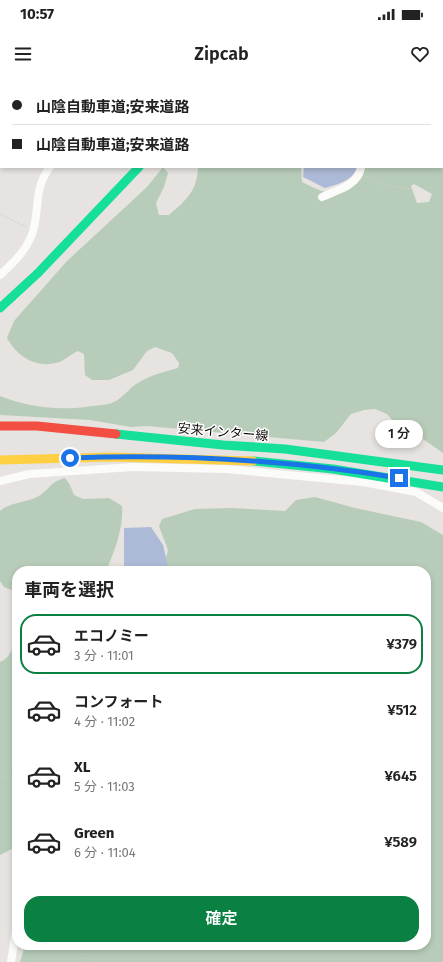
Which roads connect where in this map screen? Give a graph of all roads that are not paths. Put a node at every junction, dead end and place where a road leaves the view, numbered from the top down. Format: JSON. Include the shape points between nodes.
{"nodes":[{"id":1,"x":49,"y":168,"type":"edge"},
{"id":2,"x":138,"y":168,"type":"edge"},
{"id":3,"x":361,"y":170,"type":"edge"},
{"id":4,"x":322,"y":197,"type":"dead end"},
{"id":5,"x":0,"y":275,"type":"edge"},
{"id":6,"x":0,"y":308,"type":"edge"},
{"id":7,"x":0,"y":426,"type":"edge"},
{"id":8,"x":0,"y":460,"type":"edge"},
{"id":9,"x":443,"y":470,"type":"edge"},
{"id":10,"x":0,"y":482,"type":"edge"},
{"id":11,"x":443,"y":487,"type":"edge"},
{"id":12,"x":443,"y":508,"type":"edge"},
{"id":13,"x":13,"y":950,"type":"edge"},
{"id":14,"x":11,"y":962,"type":"edge"}],
"edges":[{"from":1,"to":5,"type":"street","via":[[37,194],[33,230],[23,251]]},
{"from":2,"to":6,"type":"main road","via":[[38,273]]},
{"from":3,"to":4,"type":"street","via":[[353,183]]},
{"from":7,"to":9,"type":"main road","name":"安来インター線","via":[[37,426],[223,446],[285,449]]},
{"from":8,"to":11,"type":"main road","via":[[105,457],[234,459],[345,469]]},
{"from":10,"to":12,"type":"street","via":[[29,474],[133,467],[226,469],[362,482],[416,492]]},
{"from":13,"to":14,"type":"street"}]}
